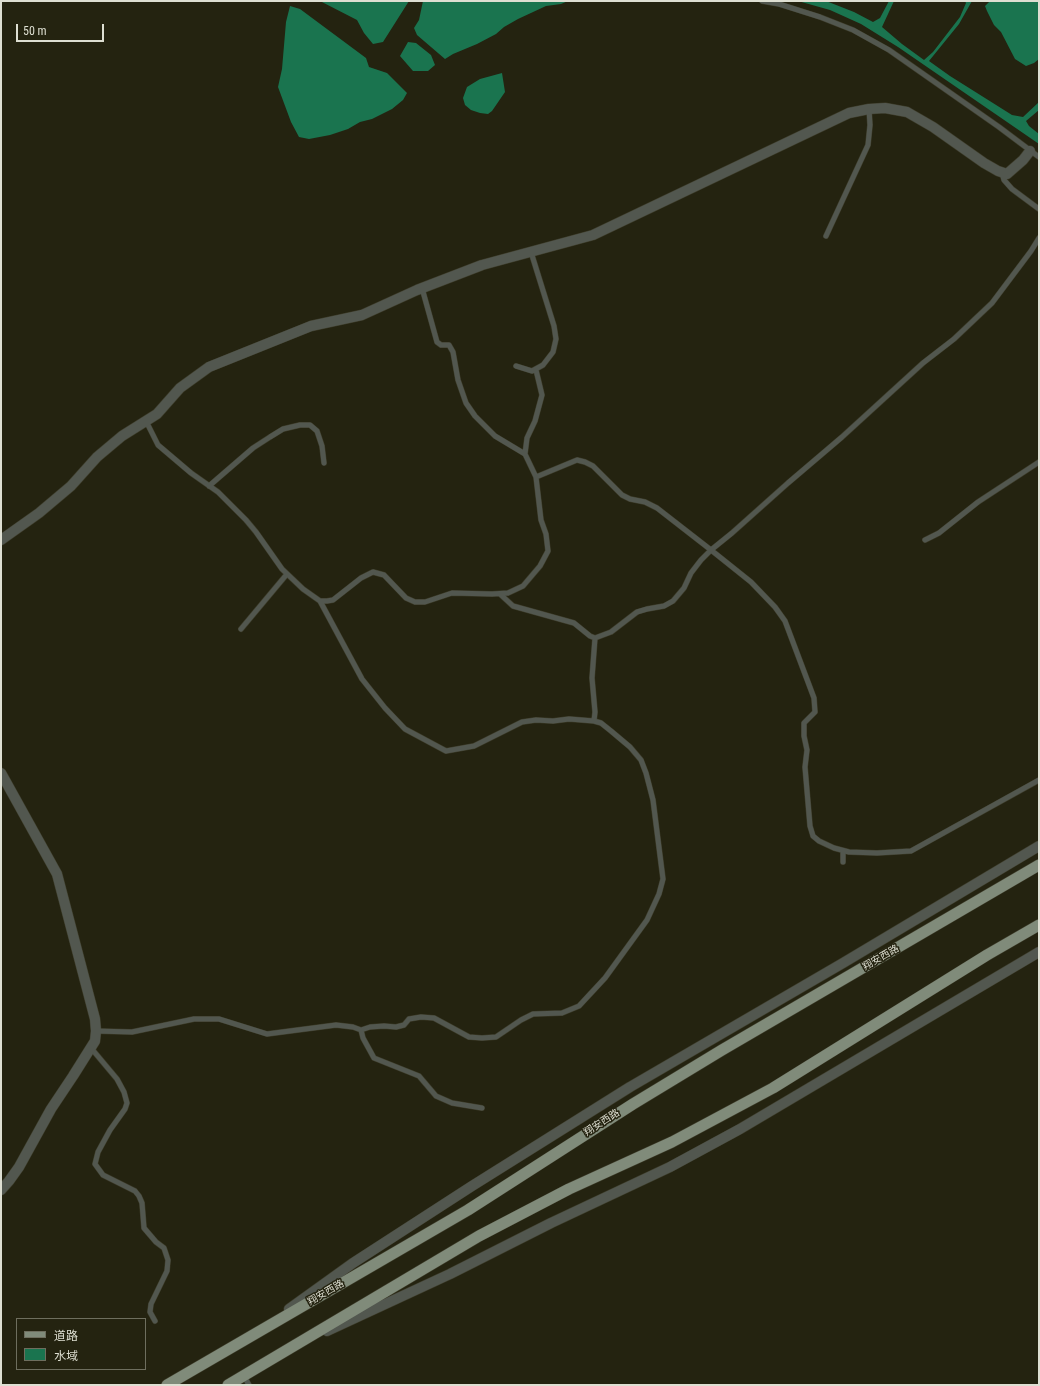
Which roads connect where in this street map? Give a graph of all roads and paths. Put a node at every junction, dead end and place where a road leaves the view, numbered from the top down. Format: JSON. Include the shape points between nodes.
{"nodes":[{"id":1,"x":762,"y":1,"type":"edge"},
{"id":2,"x":869,"y":109,"type":"junction"},
{"id":3,"x":1030,"y":151,"type":"junction"},
{"id":4,"x":1039,"y":157,"type":"edge"},
{"id":5,"x":1002,"y":172,"type":"junction"},
{"id":6,"x":1039,"y":209,"type":"edge"},
{"id":7,"x":826,"y":236,"type":"dead end"},
{"id":8,"x":1039,"y":238,"type":"edge"},
{"id":9,"x":531,"y":252,"type":"junction"},
{"id":10,"x":422,"y":288,"type":"junction"},
{"id":11,"x":516,"y":366,"type":"dead end"},
{"id":12,"x":536,"y":370,"type":"junction"},
{"id":13,"x":146,"y":421,"type":"junction"},
{"id":14,"x":525,"y":454,"type":"junction"},
{"id":15,"x":1039,"y":462,"type":"edge"},
{"id":16,"x":324,"y":463,"type":"dead end"},
{"id":17,"x":536,"y":477,"type":"junction"},
{"id":18,"x":209,"y":486,"type":"junction"},
{"id":19,"x":1,"y":540,"type":"edge"},
{"id":20,"x":925,"y":540,"type":"dead end"},
{"id":21,"x":711,"y":550,"type":"junction"},
{"id":22,"x":287,"y":574,"type":"junction"},
{"id":23,"x":500,"y":594,"type":"junction"},
{"id":24,"x":320,"y":601,"type":"junction"},
{"id":25,"x":241,"y":629,"type":"dead end"},
{"id":26,"x":595,"y":638,"type":"junction"},
{"id":27,"x":594,"y":721,"type":"junction"},
{"id":28,"x":1,"y":773,"type":"edge"},
{"id":29,"x":1039,"y":780,"type":"edge"},
{"id":30,"x":1039,"y":846,"type":"edge"},
{"id":31,"x":843,"y":851,"type":"junction"},
{"id":32,"x":843,"y":862,"type":"dead end"},
{"id":33,"x":1039,"y":865,"type":"edge"},
{"id":34,"x":1039,"y":926,"type":"edge"},
{"id":35,"x":1039,"y":952,"type":"edge"},
{"id":36,"x":361,"y":1030,"type":"junction"},
{"id":37,"x":96,"y":1031,"type":"junction"},
{"id":38,"x":91,"y":1048,"type":"junction"},
{"id":39,"x":482,"y":1108,"type":"dead end"},
{"id":40,"x":1,"y":1190,"type":"edge"},
{"id":41,"x":155,"y":1321,"type":"dead end"},
{"id":42,"x":262,"y":1330,"type":"junction"},
{"id":43,"x":291,"y":1348,"type":"junction"},
{"id":44,"x":247,"y":1380,"type":"edge"},
{"id":45,"x":167,"y":1385,"type":"edge"},
{"id":46,"x":228,"y":1385,"type":"edge"}],
"edges":[{"from":1,"to":3,"type":"lane","via":[[820,17],[852,30],[889,50]]},
{"from":2,"to":5,"type":"street","via":[[885,108],[907,112],[984,163]]},
{"from":2,"to":7,"type":"lane","via":[[868,145]]},
{"from":2,"to":9,"type":"street","via":[[849,113],[593,235]]},
{"from":3,"to":4,"type":"lane"},
{"from":3,"to":5,"type":"street","via":[[1013,170],[1007,174]]},
{"from":5,"to":6,"type":"lane","via":[[1004,180],[1012,189]]},
{"from":8,"to":21,"type":"lane","via":[[992,304]]},
{"from":9,"to":10,"type":"street","via":[[482,265]]},
{"from":9,"to":12,"type":"lane","via":[[556,340],[553,352]]},
{"from":10,"to":13,"type":"street","via":[[362,314],[311,326],[209,367],[180,388],[157,414]]},
{"from":10,"to":14,"type":"lane","via":[[437,342],[449,345],[453,352],[458,380],[466,402],[475,416],[495,436]]},
{"from":11,"to":12,"type":"lane"},
{"from":12,"to":14,"type":"lane","via":[[542,395],[527,438]]},
{"from":13,"to":18,"type":"lane","via":[[158,445]]},
{"from":13,"to":19,"type":"street","via":[[117,440],[97,457],[71,486]]},
{"from":14,"to":17,"type":"lane"},
{"from":15,"to":20,"type":"lane","via":[[978,502],[939,533]]},
{"from":16,"to":18,"type":"lane","via":[[317,431],[310,425],[300,425],[283,429],[253,448]]},
{"from":17,"to":21,"type":"lane","via":[[577,460],[585,462],[593,466],[622,495],[656,508]]},
{"from":17,"to":23,"type":"lane","via":[[548,551],[540,566],[523,586]]},
{"from":18,"to":22,"type":"lane","via":[[246,520]]},
{"from":21,"to":26,"type":"lane","via":[[691,573],[684,588],[673,601],[664,606],[637,612],[611,632]]},
{"from":21,"to":31,"type":"lane","via":[[751,582],[785,621],[814,698],[815,712],[804,723],[807,750],[805,767],[812,836]]},
{"from":22,"to":24,"type":"lane"},
{"from":22,"to":25,"type":"lane"},
{"from":23,"to":24,"type":"lane","via":[[452,593],[425,602],[415,602],[406,598],[384,575],[373,572],[360,578],[332,600]]},
{"from":23,"to":26,"type":"lane","via":[[513,606],[574,623]]},
{"from":24,"to":27,"type":"lane","via":[[362,678],[385,708],[405,729],[446,751],[474,746],[522,722],[569,719]]},
{"from":26,"to":27,"type":"lane","via":[[592,678]]},
{"from":27,"to":36,"type":"lane","via":[[602,723],[641,760],[653,800],[663,879],[647,920],[605,978],[579,1006],[562,1013],[533,1014],[496,1037],[469,1037],[434,1018],[421,1017],[396,1027],[370,1027]]},
{"from":28,"to":37,"type":"street","via":[[57,874]]},
{"from":29,"to":31,"type":"lane","via":[[911,851]]},
{"from":30,"to":42,"type":"street","via":[[617,1095],[353,1263]]},
{"from":31,"to":32,"type":"lane"},
{"from":33,"to":42,"type":"main road","name":"翔安西路","via":[[716,1054],[468,1210]]},
{"from":34,"to":43,"type":"main road","via":[[987,955],[773,1088],[672,1142],[569,1189],[479,1236]]},
{"from":35,"to":43,"type":"street","via":[[746,1126],[670,1167]]},
{"from":36,"to":37,"type":"lane","via":[[336,1025],[267,1034],[219,1019],[194,1019],[132,1032]]},
{"from":36,"to":39,"type":"lane","via":[[374,1058],[419,1076],[436,1096],[452,1103]]},
{"from":37,"to":38,"type":"street"},
{"from":38,"to":40,"type":"street","via":[[51,1109],[19,1167]]},
{"from":38,"to":41,"type":"lane","via":[[117,1079],[127,1103],[98,1152],[95,1164],[103,1175],[135,1191],[139,1196],[144,1228],[164,1248],[168,1260],[167,1271],[151,1304],[150,1312]]},
{"from":42,"to":45,"type":"main road","name":"翔安西路"},
{"from":43,"to":44,"type":"main road"},
{"from":44,"to":46,"type":"main road"}]}
